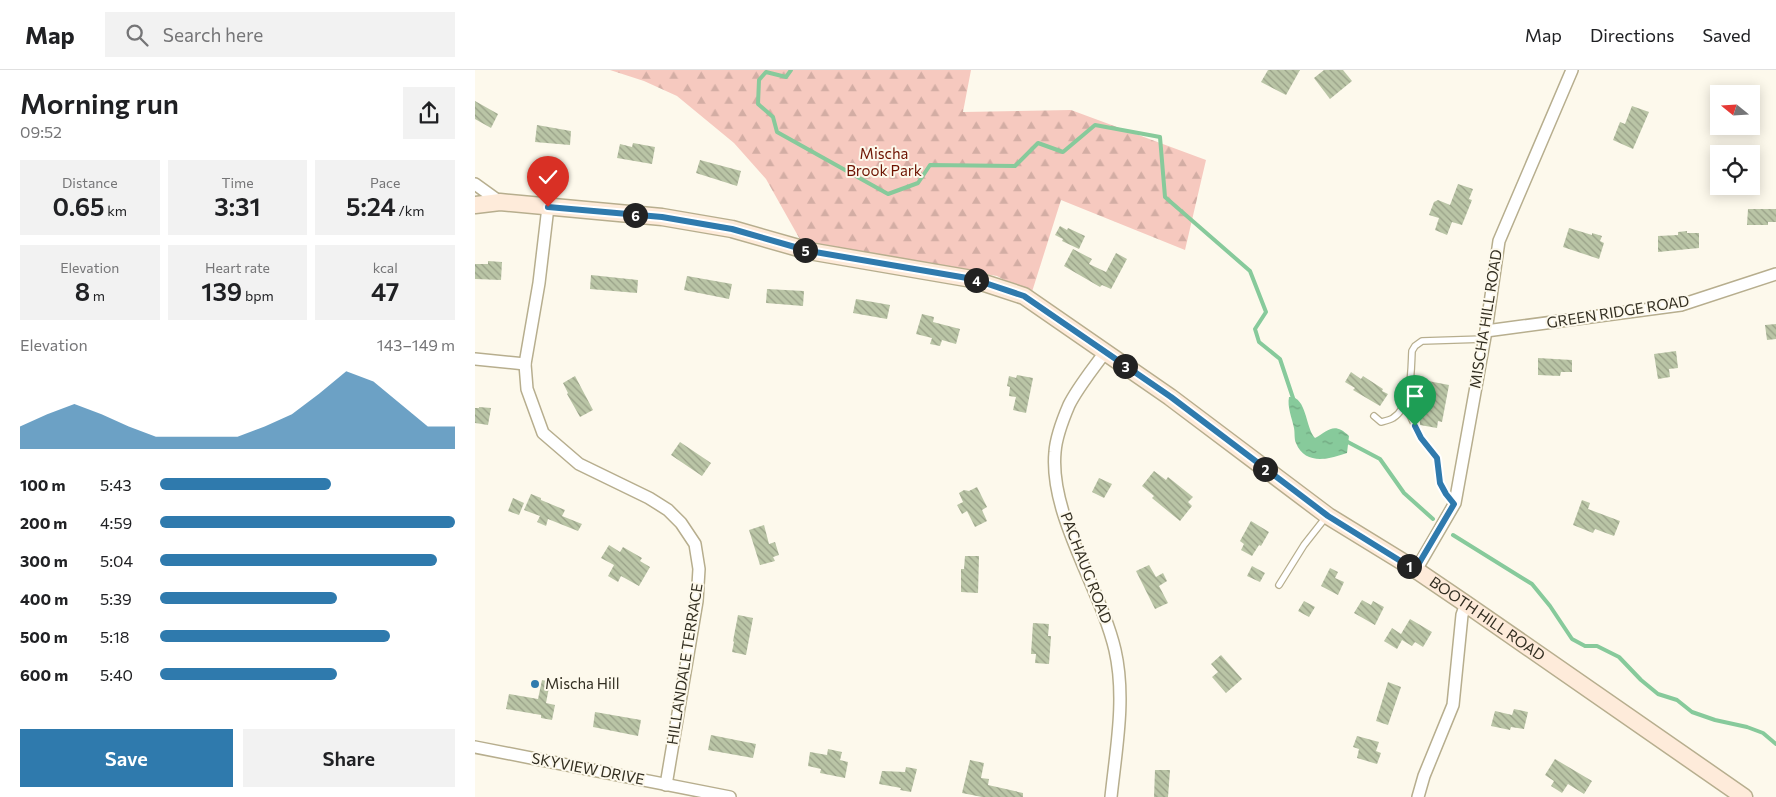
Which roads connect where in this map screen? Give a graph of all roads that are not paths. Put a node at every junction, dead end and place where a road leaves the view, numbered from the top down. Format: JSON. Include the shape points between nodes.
{"nodes":[{"id":1,"x":1572,"y":70,"type":"edge"},
{"id":2,"x":475,"y":184,"type":"edge"},
{"id":3,"x":500,"y":202,"type":"junction"},
{"id":4,"x":475,"y":205,"type":"edge"},
{"id":5,"x":548,"y":207,"type":"junction"},
{"id":6,"x":1776,"y":274,"type":"edge"},
{"id":7,"x":1485,"y":335,"type":"junction"},
{"id":8,"x":1105,"y":352,"type":"junction"},
{"id":9,"x":475,"y":359,"type":"edge"},
{"id":10,"x":525,"y":364,"type":"junction"},
{"id":11,"x":1404,"y":403,"type":"junction"},
{"id":12,"x":1374,"y":416,"type":"dead end"},
{"id":13,"x":1454,"y":504,"type":"junction"},
{"id":14,"x":1328,"y":516,"type":"junction"},
{"id":15,"x":1415,"y":570,"type":"junction"},
{"id":16,"x":1279,"y":585,"type":"dead end"},
{"id":17,"x":1466,"y":604,"type":"junction"},
{"id":18,"x":475,"y":747,"type":"edge"},
{"id":19,"x":666,"y":784,"type":"junction"},
{"id":20,"x":730,"y":797,"type":"edge"},
{"id":21,"x":1111,"y":797,"type":"edge"},
{"id":22,"x":1418,"y":797,"type":"edge"},
{"id":23,"x":1744,"y":797,"type":"edge"}],
"edges":[{"from":1,"to":7,"type":"street","name":"MISCHA HILL ROAD","via":[[1499,241]]},
{"from":2,"to":3,"type":"street"},
{"from":3,"to":4,"type":"street","name":"BOOTH HILL ROAD"},
{"from":3,"to":5,"type":"street","name":"BOOTH HILL ROAD"},
{"from":5,"to":8,"type":"street","name":"BOOTH HILL ROAD","via":[[662,217],[732,229],[809,251],[973,279],[1024,296]]},
{"from":5,"to":10,"type":"street","name":"HILLANDALE TERRACE"},
{"from":6,"to":7,"type":"street","name":"GREEN RIDGE ROAD","via":[[1681,305]]},
{"from":7,"to":11,"type":"lane","via":[[1422,341],[1415,346],[1409,392]]},
{"from":7,"to":13,"type":"street","name":"MISCHA HILL ROAD"},
{"from":8,"to":14,"type":"street","name":"BOOTH HILL ROAD","via":[[1171,397]]},
{"from":8,"to":21,"type":"street","name":"PACHAUG ROAD","via":[[1069,405],[1055,451],[1055,473],[1060,500],[1107,622],[1119,666],[1121,694]]},
{"from":9,"to":10,"type":"street"},
{"from":10,"to":19,"type":"street","name":"HILLANDALE TERRACE","via":[[527,389],[543,433],[579,464],[668,510],[695,544],[699,569],[697,601]]},
{"from":11,"to":12,"type":"lane","via":[[1393,418],[1381,422]]},
{"from":11,"to":13,"type":"lane","via":[[1421,438],[1437,458],[1440,483]]},
{"from":13,"to":15,"type":"street","name":"MISCHA HILL ROAD"},
{"from":14,"to":15,"type":"street","name":"BOOTH HILL ROAD"},
{"from":14,"to":16,"type":"lane","via":[[1304,545]]},
{"from":15,"to":17,"type":"street","name":"BOOTH HILL ROAD"},
{"from":17,"to":22,"type":"street","via":[[1462,615],[1453,705]]},
{"from":17,"to":23,"type":"street","name":"BOOTH HILL ROAD"},
{"from":18,"to":19,"type":"street","name":"SKYVIEW DRIVE"},
{"from":19,"to":20,"type":"street","name":"SKYVIEW DRIVE"}]}
